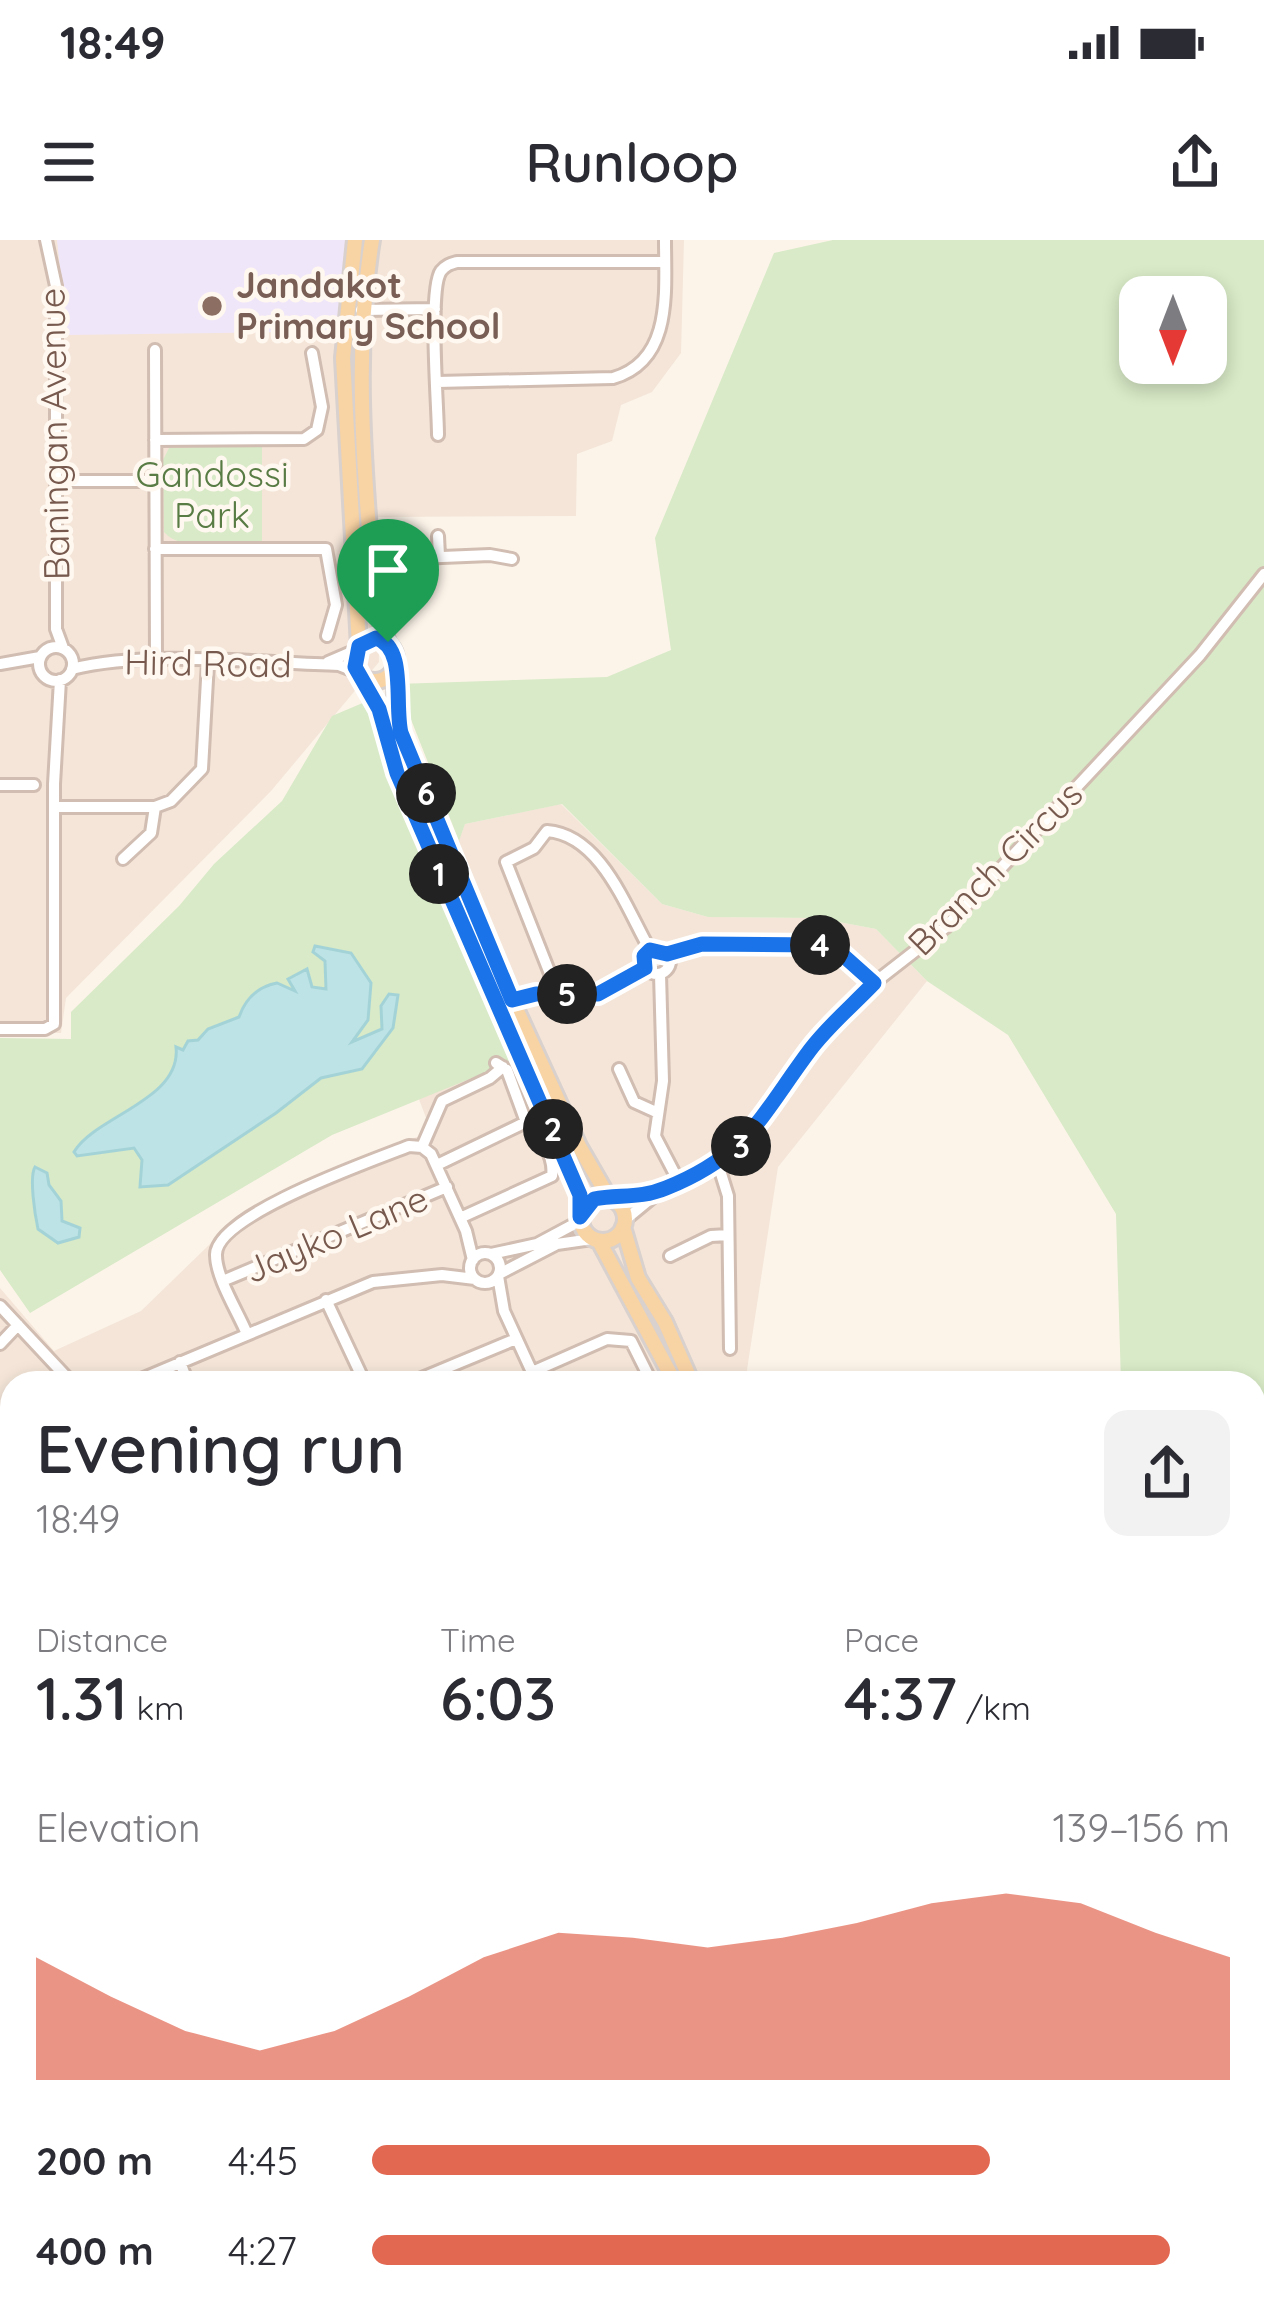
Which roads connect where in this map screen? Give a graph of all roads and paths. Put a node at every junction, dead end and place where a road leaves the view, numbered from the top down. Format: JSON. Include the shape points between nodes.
{"nodes":[{"id":1,"x":46,"y":240,"type":"edge"},
{"id":2,"x":355,"y":240,"type":"edge"},
{"id":3,"x":372,"y":240,"type":"edge"},
{"id":4,"x":664,"y":240,"type":"edge"},
{"id":5,"x":665,"y":262,"type":"junction"},
{"id":6,"x":435,"y":309,"type":"junction"},
{"id":7,"x":345,"y":310,"type":"junction"},
{"id":8,"x":363,"y":310,"type":"junction"},
{"id":9,"x":155,"y":350,"type":"dead end"},
{"id":10,"x":312,"y":352,"type":"dead end"},
{"id":11,"x":437,"y":382,"type":"junction"},
{"id":12,"x":439,"y":435,"type":"dead end"},
{"id":13,"x":155,"y":440,"type":"junction"},
{"id":14,"x":57,"y":481,"type":"junction"},
{"id":15,"x":154,"y":482,"type":"junction"},
{"id":16,"x":438,"y":536,"type":"dead end"},
{"id":17,"x":155,"y":549,"type":"junction"},
{"id":18,"x":439,"y":556,"type":"junction"},
{"id":19,"x":512,"y":559,"type":"dead end"},
{"id":20,"x":370,"y":560,"type":"junction"},
{"id":21,"x":1264,"y":574,"type":"edge"},
{"id":22,"x":56,"y":629,"type":"junction"},
{"id":23,"x":327,"y":636,"type":"dead end"},
{"id":24,"x":388,"y":642,"type":"junction"},
{"id":25,"x":357,"y":648,"type":"junction"},
{"id":26,"x":45,"y":652,"type":"junction"},
{"id":27,"x":69,"y":658,"type":"junction"},
{"id":28,"x":156,"y":662,"type":"junction"},
{"id":29,"x":208,"y":662,"type":"junction"},
{"id":30,"x":23,"y":663,"type":"junction"},
{"id":31,"x":0,"y":664,"type":"edge"},
{"id":32,"x":320,"y":665,"type":"junction"},
{"id":33,"x":396,"y":666,"type":"junction"},
{"id":34,"x":359,"y":674,"type":"junction"},
{"id":35,"x":50,"y":677,"type":"junction"},
{"id":36,"x":0,"y":785,"type":"edge"},
{"id":37,"x":34,"y":785,"type":"dead end"},
{"id":38,"x":54,"y":807,"type":"junction"},
{"id":39,"x":154,"y":807,"type":"junction"},
{"id":40,"x":123,"y":859,"type":"dead end"},
{"id":41,"x":650,"y":950,"type":"junction"},
{"id":42,"x":667,"y":954,"type":"junction"},
{"id":43,"x":645,"y":968,"type":"junction"},
{"id":44,"x":660,"y":974,"type":"junction"},
{"id":45,"x":874,"y":983,"type":"junction"},
{"id":46,"x":558,"y":994,"type":"junction"},
{"id":47,"x":512,"y":1000,"type":"junction"},
{"id":48,"x":0,"y":1029,"type":"edge"},
{"id":49,"x":619,"y":1069,"type":"dead end"},
{"id":50,"x":656,"y":1112,"type":"junction"},
{"id":51,"x":526,"y":1122,"type":"junction"},
{"id":52,"x":422,"y":1147,"type":"junction"},
{"id":53,"x":718,"y":1164,"type":"junction"},
{"id":54,"x":436,"y":1166,"type":"junction"},
{"id":55,"x":679,"y":1182,"type":"junction"},
{"id":56,"x":446,"y":1186,"type":"junction"},
{"id":57,"x":662,"y":1190,"type":"junction"},
{"id":58,"x":613,"y":1200,"type":"junction"},
{"id":59,"x":460,"y":1218,"type":"junction"},
{"id":60,"x":580,"y":1219,"type":"junction"},
{"id":61,"x":624,"y":1224,"type":"junction"},
{"id":62,"x":466,"y":1231,"type":"junction"},
{"id":63,"x":728,"y":1235,"type":"junction"},
{"id":64,"x":596,"y":1240,"type":"junction"},
{"id":65,"x":489,"y":1254,"type":"junction"},
{"id":66,"x":670,"y":1256,"type":"dead end"},
{"id":67,"x":472,"y":1260,"type":"junction"},
{"id":68,"x":442,"y":1275,"type":"junction"},
{"id":69,"x":498,"y":1275,"type":"junction"},
{"id":70,"x":225,"y":1280,"type":"junction"},
{"id":71,"x":478,"y":1281,"type":"junction"},
{"id":72,"x":326,"y":1300,"type":"junction"},
{"id":73,"x":0,"y":1306,"type":"edge"},
{"id":74,"x":504,"y":1311,"type":"junction"},
{"id":75,"x":18,"y":1325,"type":"junction"},
{"id":76,"x":247,"y":1334,"type":"junction"},
{"id":77,"x":516,"y":1339,"type":"junction"},
{"id":78,"x":0,"y":1344,"type":"edge"},
{"id":79,"x":730,"y":1348,"type":"dead end"},
{"id":80,"x":180,"y":1362,"type":"junction"},
{"id":81,"x":61,"y":1371,"type":"edge"},
{"id":82,"x":159,"y":1371,"type":"edge"},
{"id":83,"x":183,"y":1371,"type":"edge"},
{"id":84,"x":359,"y":1371,"type":"edge"},
{"id":85,"x":442,"y":1371,"type":"edge"},
{"id":86,"x":531,"y":1371,"type":"edge"},
{"id":87,"x":546,"y":1371,"type":"edge"},
{"id":88,"x":646,"y":1371,"type":"edge"},
{"id":89,"x":668,"y":1371,"type":"edge"},
{"id":90,"x":687,"y":1371,"type":"edge"}],
"edges":[{"from":1,"to":14,"type":"street","name":"Baningan Avenue","via":[[56,286]]},
{"from":2,"to":7,"type":"main road"},
{"from":3,"to":8,"type":"main road"},
{"from":4,"to":5,"type":"street"},
{"from":5,"to":6,"type":"street","via":[[458,262],[437,277]]},
{"from":5,"to":11,"type":"street","via":[[662,323],[634,372]]},
{"from":6,"to":8,"type":"street"},
{"from":6,"to":11,"type":"street"},
{"from":7,"to":8,"type":"street"},
{"from":7,"to":25,"type":"main road"},
{"from":8,"to":20,"type":"main road"},
{"from":9,"to":13,"type":"street"},
{"from":10,"to":13,"type":"street","via":[[322,407],[316,430],[304,439]]},
{"from":11,"to":12,"type":"street"},
{"from":13,"to":15,"type":"street"},
{"from":14,"to":15,"type":"street"},
{"from":14,"to":22,"type":"street","name":"Baningan Avenue"},
{"from":15,"to":17,"type":"street"},
{"from":16,"to":18,"type":"street"},
{"from":17,"to":23,"type":"street","via":[[326,549],[336,604]]},
{"from":17,"to":28,"type":"street"},
{"from":18,"to":19,"type":"street"},
{"from":18,"to":20,"type":"street"},
{"from":20,"to":24,"type":"main road"},
{"from":21,"to":45,"type":"street","name":"Branch Circus","via":[[1200,655],[946,927]]},
{"from":22,"to":26,"type":"street","name":"Baningan Avenue"},
{"from":22,"to":27,"type":"street","name":"Baningan Avenue"},
{"from":24,"to":25,"type":"main road","via":[[370,639]]},
{"from":24,"to":33,"type":"main road"},
{"from":25,"to":32,"type":"street","name":"Hird Road"},
{"from":25,"to":34,"type":"main road"},
{"from":26,"to":27,"type":"street","name":"Hird Road"},
{"from":26,"to":30,"type":"street","name":"Hird Road"},
{"from":26,"to":35,"type":"street"},
{"from":27,"to":28,"type":"street","name":"Hird Road"},
{"from":27,"to":35,"type":"street"},
{"from":28,"to":29,"type":"street","name":"Hird Road"},
{"from":29,"to":32,"type":"street","name":"Hird Road"},
{"from":29,"to":39,"type":"street","via":[[202,769]]},
{"from":30,"to":31,"type":"street"},
{"from":30,"to":35,"type":"street"},
{"from":32,"to":34,"type":"street","name":"Hird Road"},
{"from":33,"to":34,"type":"main road","via":[[381,681]]},
{"from":33,"to":47,"type":"main road","via":[[401,733]]},
{"from":34,"to":60,"type":"main road","via":[[580,1195]]},
{"from":35,"to":38,"type":"street"},
{"from":36,"to":37,"type":"street"},
{"from":38,"to":39,"type":"street"},
{"from":38,"to":48,"type":"street","via":[[54,1024]]},
{"from":39,"to":40,"type":"street","via":[[151,833]]},
{"from":41,"to":42,"type":"street"},
{"from":41,"to":43,"type":"street"},
{"from":41,"to":46,"type":"street","via":[[577,837],[547,831],[506,862]]},
{"from":42,"to":44,"type":"street"},
{"from":42,"to":45,"type":"street","via":[[702,944],[820,945]]},
{"from":43,"to":44,"type":"street"},
{"from":43,"to":46,"type":"street","via":[[598,994]]},
{"from":44,"to":50,"type":"street","via":[[663,1082]]},
{"from":45,"to":53,"type":"street","name":"Branch Circus"},
{"from":46,"to":47,"type":"street"},
{"from":47,"to":58,"type":"main road","via":[[579,1146]]},
{"from":49,"to":50,"type":"street","via":[[634,1102]]},
{"from":50,"to":55,"type":"street","via":[[655,1136]]},
{"from":51,"to":52,"type":"street","via":[[500,1065],[442,1101]]},
{"from":51,"to":54,"type":"street"},
{"from":51,"to":59,"type":"street","via":[[540,1137],[552,1177]]},
{"from":52,"to":54,"type":"street"},
{"from":52,"to":70,"type":"street","via":[[254,1211],[217,1247]]},
{"from":53,"to":55,"type":"street","name":"Branch Circus"},
{"from":53,"to":63,"type":"street"},
{"from":54,"to":56,"type":"street"},
{"from":55,"to":57,"type":"street","name":"Branch Circus"},
{"from":56,"to":59,"type":"street"},
{"from":56,"to":70,"type":"street","name":"Jayko Lane"},
{"from":57,"to":58,"type":"street","name":"Branch Circus"},
{"from":57,"to":61,"type":"street","name":"Branch Circus"},
{"from":58,"to":60,"type":"main road","via":[[587,1203]]},
{"from":58,"to":61,"type":"main road"},
{"from":59,"to":62,"type":"street"},
{"from":60,"to":64,"type":"main road"},
{"from":60,"to":65,"type":"street","via":[[537,1244]]},
{"from":61,"to":64,"type":"main road","via":[[614,1238]]},
{"from":61,"to":90,"type":"main road","via":[[638,1278]]},
{"from":62,"to":65,"type":"street"},
{"from":62,"to":67,"type":"street"},
{"from":63,"to":66,"type":"street"},
{"from":63,"to":79,"type":"street"},
{"from":64,"to":69,"type":"street","via":[[557,1244]]},
{"from":64,"to":89,"type":"main road"},
{"from":65,"to":67,"type":"street"},
{"from":65,"to":69,"type":"street","via":[[500,1264]]},
{"from":67,"to":68,"type":"street"},
{"from":67,"to":71,"type":"street"},
{"from":68,"to":71,"type":"street"},
{"from":68,"to":72,"type":"street","via":[[373,1282]]},
{"from":69,"to":71,"type":"street"},
{"from":69,"to":74,"type":"street"},
{"from":70,"to":76,"type":"street"},
{"from":71,"to":74,"type":"street"},
{"from":72,"to":76,"type":"street"},
{"from":72,"to":84,"type":"street"},
{"from":73,"to":75,"type":"street"},
{"from":74,"to":77,"type":"street"},
{"from":75,"to":78,"type":"street"},
{"from":75,"to":81,"type":"street"},
{"from":76,"to":80,"type":"street"},
{"from":77,"to":85,"type":"street"},
{"from":77,"to":86,"type":"street"},
{"from":80,"to":82,"type":"street"},
{"from":80,"to":83,"type":"street"},
{"from":87,"to":88,"type":"street","via":[[624,1337]]}]}
